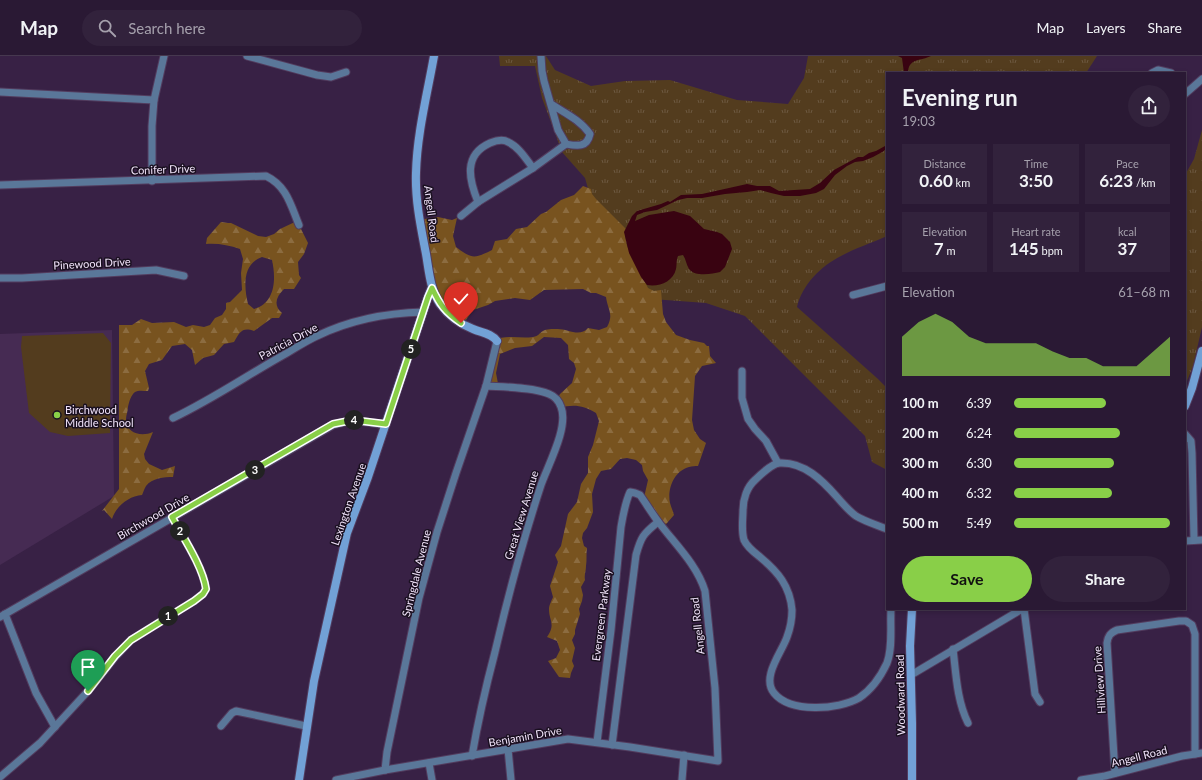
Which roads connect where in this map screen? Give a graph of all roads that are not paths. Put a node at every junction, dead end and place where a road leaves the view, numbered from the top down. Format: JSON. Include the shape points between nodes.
{"nodes":[{"id":1,"x":164,"y":56,"type":"edge"},
{"id":2,"x":247,"y":56,"type":"edge"},
{"id":3,"x":434,"y":56,"type":"edge"},
{"id":4,"x":541,"y":56,"type":"edge"},
{"id":5,"x":346,"y":72,"type":"dead end"},
{"id":6,"x":1154,"y":72,"type":"edge"},
{"id":7,"x":1167,"y":72,"type":"edge"},
{"id":8,"x":1202,"y":79,"type":"edge"},
{"id":9,"x":0,"y":92,"type":"edge"},
{"id":10,"x":1186,"y":92,"type":"edge"},
{"id":11,"x":154,"y":100,"type":"junction"},
{"id":12,"x":552,"y":104,"type":"junction"},
{"id":13,"x":566,"y":144,"type":"junction"},
{"id":14,"x":533,"y":168,"type":"junction"},
{"id":15,"x":152,"y":181,"type":"junction"},
{"id":16,"x":0,"y":185,"type":"edge"},
{"id":17,"x":478,"y":202,"type":"junction"},
{"id":18,"x":461,"y":216,"type":"dead end"},
{"id":19,"x":300,"y":226,"type":"dead end"},
{"id":20,"x":184,"y":276,"type":"dead end"},
{"id":21,"x":0,"y":278,"type":"edge"},
{"id":22,"x":886,"y":286,"type":"edge"},
{"id":23,"x":432,"y":288,"type":"junction"},
{"id":24,"x":853,"y":295,"type":"dead end"},
{"id":25,"x":423,"y":312,"type":"junction"},
{"id":26,"x":497,"y":341,"type":"joint"},
{"id":27,"x":1202,"y":351,"type":"edge"},
{"id":28,"x":742,"y":371,"type":"dead end"},
{"id":29,"x":1198,"y":379,"type":"edge"},
{"id":30,"x":486,"y":386,"type":"junction"},
{"id":31,"x":1186,"y":404,"type":"edge"},
{"id":32,"x":173,"y":418,"type":"dead end"},
{"id":33,"x":386,"y":424,"type":"junction"},
{"id":34,"x":1186,"y":435,"type":"edge"},
{"id":35,"x":778,"y":463,"type":"junction"},
{"id":36,"x":630,"y":492,"type":"joint"},
{"id":37,"x":172,"y":517,"type":"junction"},
{"id":38,"x":658,"y":522,"type":"junction"},
{"id":39,"x":886,"y":529,"type":"edge"},
{"id":40,"x":1194,"y":540,"type":"junction"},
{"id":41,"x":1202,"y":540,"type":"edge"},
{"id":42,"x":1186,"y":541,"type":"edge"},
{"id":43,"x":891,"y":610,"type":"edge"},
{"id":44,"x":912,"y":610,"type":"edge"},
{"id":45,"x":1021,"y":610,"type":"edge"},
{"id":46,"x":1023,"y":610,"type":"edge"},
{"id":47,"x":3,"y":616,"type":"edge"},
{"id":48,"x":952,"y":649,"type":"junction"},
{"id":49,"x":911,"y":675,"type":"junction"},
{"id":50,"x":1040,"y":702,"type":"dead end"},
{"id":51,"x":968,"y":723,"type":"dead end"},
{"id":52,"x":221,"y":726,"type":"dead end"},
{"id":53,"x":306,"y":726,"type":"junction"},
{"id":54,"x":55,"y":727,"type":"junction"},
{"id":55,"x":597,"y":742,"type":"junction"},
{"id":56,"x":612,"y":745,"type":"junction"},
{"id":57,"x":508,"y":749,"type":"junction"},
{"id":58,"x":1199,"y":753,"type":"edge"},
{"id":59,"x":684,"y":755,"type":"junction"},
{"id":60,"x":472,"y":756,"type":"junction"},
{"id":61,"x":718,"y":761,"type":"joint"},
{"id":62,"x":429,"y":763,"type":"junction"},
{"id":63,"x":385,"y":770,"type":"junction"},
{"id":64,"x":1115,"y":773,"type":"junction"},
{"id":65,"x":0,"y":777,"type":"edge"},
{"id":66,"x":348,"y":779,"type":"edge"},
{"id":67,"x":299,"y":780,"type":"edge"},
{"id":68,"x":336,"y":780,"type":"edge"},
{"id":69,"x":432,"y":780,"type":"edge"},
{"id":70,"x":511,"y":780,"type":"edge"},
{"id":71,"x":682,"y":780,"type":"edge"},
{"id":72,"x":912,"y":780,"type":"edge"},
{"id":73,"x":1083,"y":780,"type":"edge"}],
"edges":[{"from":1,"to":11,"type":"street"},
{"from":2,"to":5,"type":"street","via":[[324,76],[331,77]]},
{"from":3,"to":23,"type":"street","name":"Angell Road","via":[[418,146],[416,174],[418,212]]},
{"from":4,"to":12,"type":"street","via":[[544,81]]},
{"from":6,"to":7,"type":"street"},
{"from":8,"to":10,"type":"street"},
{"from":9,"to":11,"type":"street"},
{"from":11,"to":15,"type":"street"},
{"from":12,"to":13,"type":"street","via":[[558,130]]},
{"from":12,"to":13,"type":"street","via":[[577,120],[590,134],[584,144]]},
{"from":13,"to":14,"type":"street"},
{"from":14,"to":17,"type":"street"},
{"from":14,"to":17,"type":"street","via":[[521,152],[508,142],[497,141],[484,147],[473,159],[470,168],[470,179]]},
{"from":15,"to":16,"type":"street","name":"Conifer Drive"},
{"from":15,"to":19,"type":"street","name":"Conifer Drive","via":[[266,176],[274,180],[285,193]]},
{"from":17,"to":18,"type":"street"},
{"from":20,"to":21,"type":"street","name":"Pinewood Drive","via":[[156,270]]},
{"from":22,"to":24,"type":"street"},
{"from":23,"to":25,"type":"street","name":"Lexington Avenue"},
{"from":23,"to":26,"type":"street","name":"Angell Road","via":[[448,314]]},
{"from":25,"to":32,"type":"street","name":"Patricia Drive","via":[[382,315],[316,336]]},
{"from":25,"to":33,"type":"street","name":"Lexington Avenue"},
{"from":26,"to":30,"type":"street"},
{"from":27,"to":29,"type":"street"},
{"from":28,"to":35,"type":"street","via":[[742,398],[748,419],[766,441]]},
{"from":29,"to":31,"type":"street"},
{"from":30,"to":60,"type":"street","name":"Great View Avenue","via":[[537,390],[549,394],[561,406],[563,422],[526,531],[509,592]]},
{"from":30,"to":63,"type":"street","name":"Springdale Avenue","via":[[437,532],[419,598]]},
{"from":33,"to":37,"type":"street","name":"Birchwood Drive","via":[[353,420],[333,424]]},
{"from":33,"to":53,"type":"street","name":"Lexington Avenue","via":[[347,533]]},
{"from":34,"to":40,"type":"street","via":[[1191,441],[1192,453]]},
{"from":35,"to":39,"type":"street","via":[[793,464],[814,474],[856,516]]},
{"from":35,"to":43,"type":"street","via":[[752,482],[746,492],[742,533],[752,551],[781,577],[792,609],[787,638],[770,676],[773,692],[800,707],[814,708],[839,706],[860,697],[876,682],[887,663]]},
{"from":36,"to":38,"type":"street","name":"Angell Road","via":[[640,495]]},
{"from":36,"to":55,"type":"street","name":"Evergreen Parkway","via":[[621,527]]},
{"from":37,"to":47,"type":"street","name":"Birchwood Drive"},
{"from":37,"to":54,"type":"street","via":[[190,549],[206,589],[194,601],[131,640]]},
{"from":38,"to":56,"type":"street","via":[[640,540],[636,555]]},
{"from":38,"to":61,"type":"street","name":"Angell Road","via":[[697,572],[705,591],[715,688]]},
{"from":40,"to":41,"type":"street"},
{"from":40,"to":42,"type":"street"},
{"from":44,"to":49,"type":"street","name":"Woodward Road"},
{"from":45,"to":48,"type":"street"},
{"from":46,"to":50,"type":"street","via":[[1035,694]]},
{"from":47,"to":54,"type":"street","via":[[36,693]]},
{"from":48,"to":49,"type":"street"},
{"from":48,"to":51,"type":"street","via":[[961,705]]},
{"from":49,"to":72,"type":"street","name":"Woodward Road"},
{"from":52,"to":53,"type":"street","via":[[236,711]]},
{"from":53,"to":67,"type":"street","name":"Lexington Avenue"},
{"from":54,"to":65,"type":"street"},
{"from":55,"to":56,"type":"street","name":"Benjamin Drive"},
{"from":55,"to":57,"type":"street","name":"Benjamin Drive","via":[[568,739]]},
{"from":56,"to":59,"type":"street","name":"Benjamin Drive"},
{"from":57,"to":60,"type":"street","name":"Benjamin Drive"},
{"from":57,"to":70,"type":"street"},
{"from":58,"to":64,"type":"street","name":"Angell Road"},
{"from":58,"to":64,"type":"street","name":"Hillview Drive","via":[[1195,634],[1192,625],[1180,620],[1117,630],[1109,635],[1107,643]]},
{"from":59,"to":61,"type":"street","name":"Benjamin Drive"},
{"from":59,"to":71,"type":"street"},
{"from":60,"to":62,"type":"street","name":"Benjamin Drive"},
{"from":62,"to":63,"type":"street","name":"Benjamin Drive"},
{"from":62,"to":69,"type":"street"},
{"from":63,"to":66,"type":"street","name":"Benjamin Drive"},
{"from":64,"to":73,"type":"street","name":"Angell Road"},
{"from":66,"to":68,"type":"street","name":"Benjamin Drive"}]}
